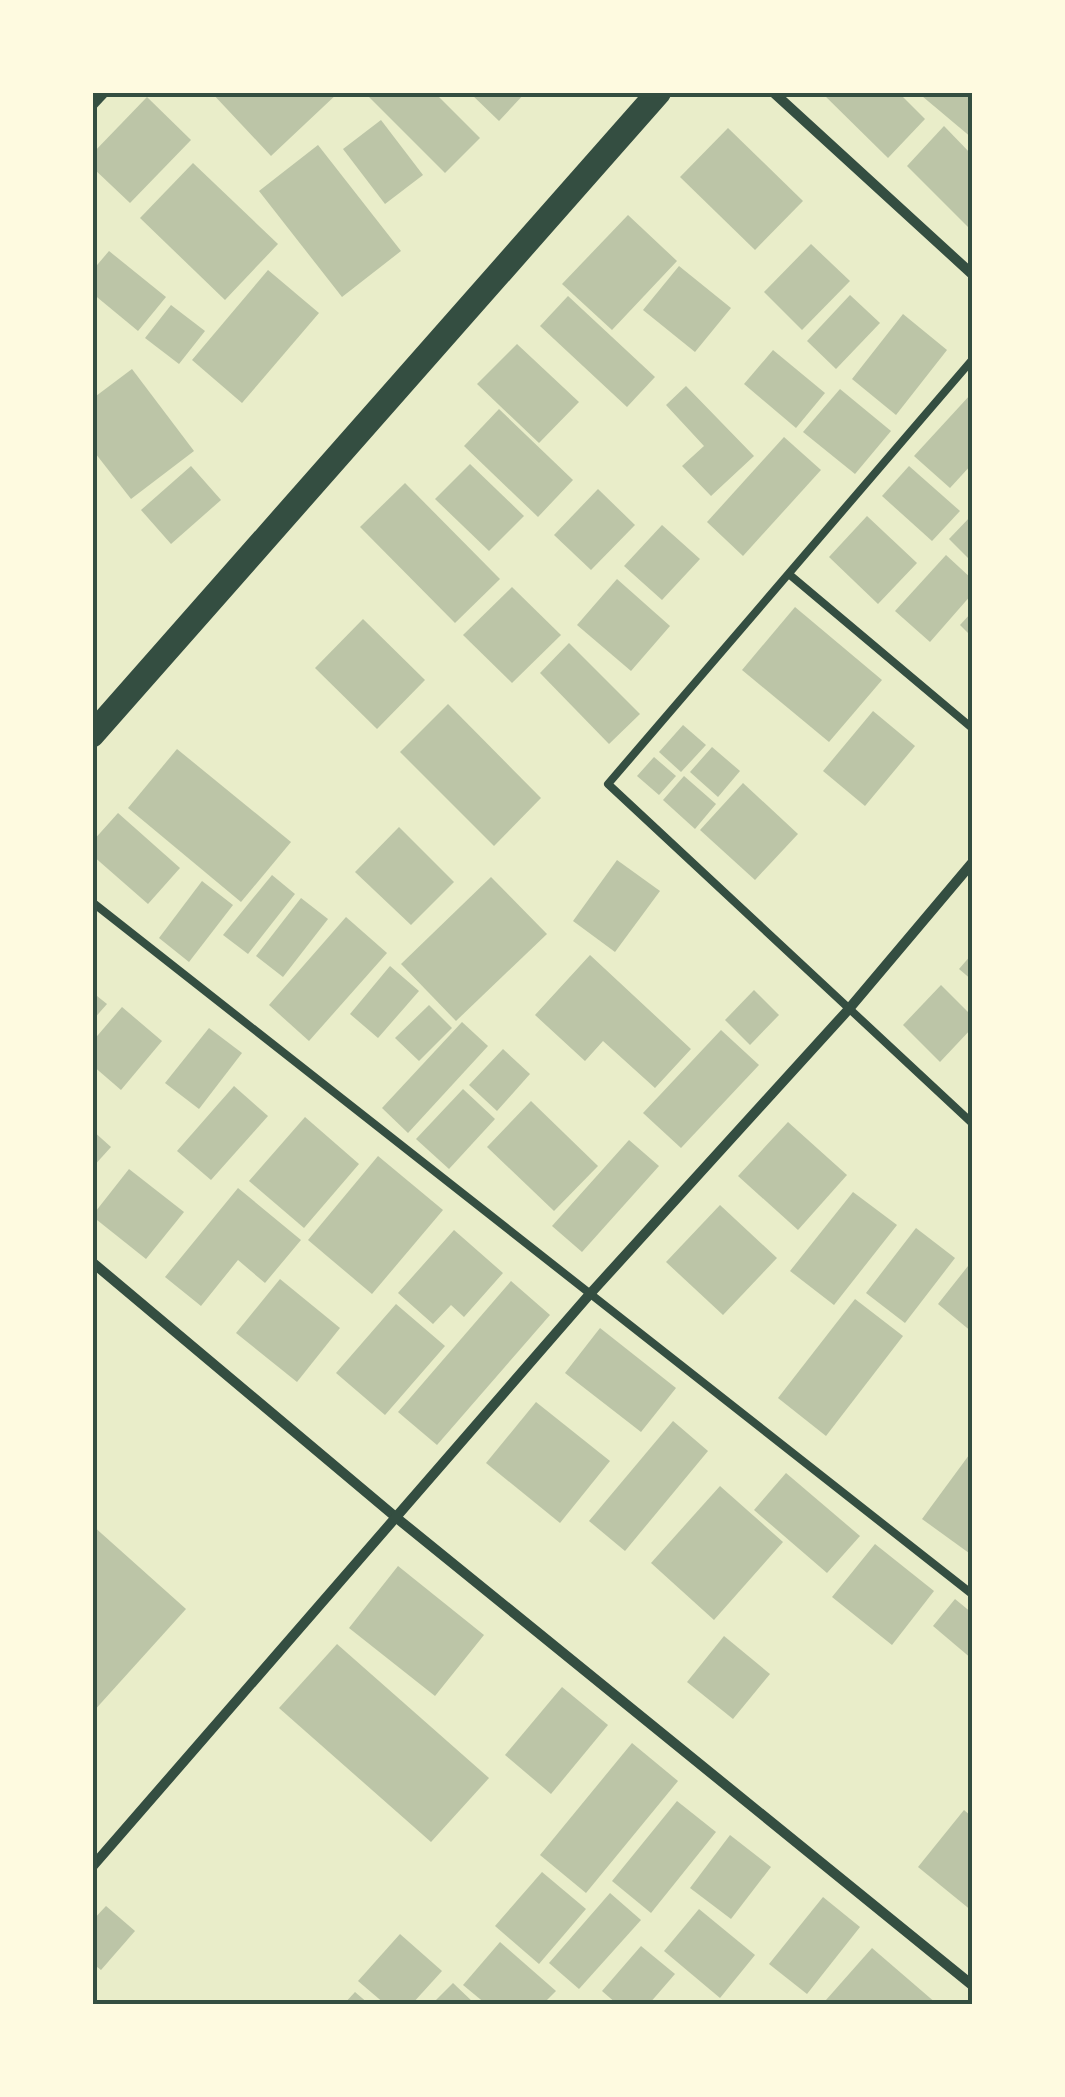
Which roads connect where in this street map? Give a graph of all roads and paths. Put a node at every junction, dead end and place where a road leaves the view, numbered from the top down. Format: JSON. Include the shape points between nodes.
{"nodes":[{"id":1,"x":106,"y":92,"type":"edge"},
{"id":2,"x":660,"y":92,"type":"edge"},
{"id":3,"x":773,"y":92,"type":"edge"},
{"id":4,"x":92,"y":107,"type":"edge"},
{"id":5,"x":972,"y":274,"type":"edge"},
{"id":6,"x":972,"y":360,"type":"edge"},
{"id":7,"x":790,"y":576,"type":"junction"},
{"id":8,"x":972,"y":728,"type":"edge"},
{"id":9,"x":92,"y":734,"type":"edge"},
{"id":10,"x":972,"y":863,"type":"edge"},
{"id":11,"x":92,"y":902,"type":"edge"},
{"id":12,"x":848,"y":1010,"type":"junction"},
{"id":13,"x":972,"y":1124,"type":"edge"},
{"id":14,"x":92,"y":1262,"type":"edge"},
{"id":15,"x":589,"y":1295,"type":"junction"},
{"id":16,"x":398,"y":1518,"type":"junction"},
{"id":17,"x":972,"y":1594,"type":"edge"},
{"id":18,"x":92,"y":1867,"type":"edge"},
{"id":19,"x":972,"y":1985,"type":"edge"}],
"edges":[{"from":1,"to":4,"type":"lane"},
{"from":2,"to":9,"type":"main road"},
{"from":3,"to":5,"type":"street"},
{"from":6,"to":7,"type":"lane"},
{"from":7,"to":8,"type":"lane"},
{"from":7,"to":12,"type":"lane","via":[[608,784]]},
{"from":10,"to":12,"type":"street"},
{"from":11,"to":15,"type":"lane"},
{"from":12,"to":13,"type":"lane"},
{"from":12,"to":15,"type":"street"},
{"from":14,"to":16,"type":"street"},
{"from":15,"to":16,"type":"street"},
{"from":15,"to":17,"type":"lane"},
{"from":16,"to":18,"type":"street"},
{"from":16,"to":19,"type":"street"}]}
